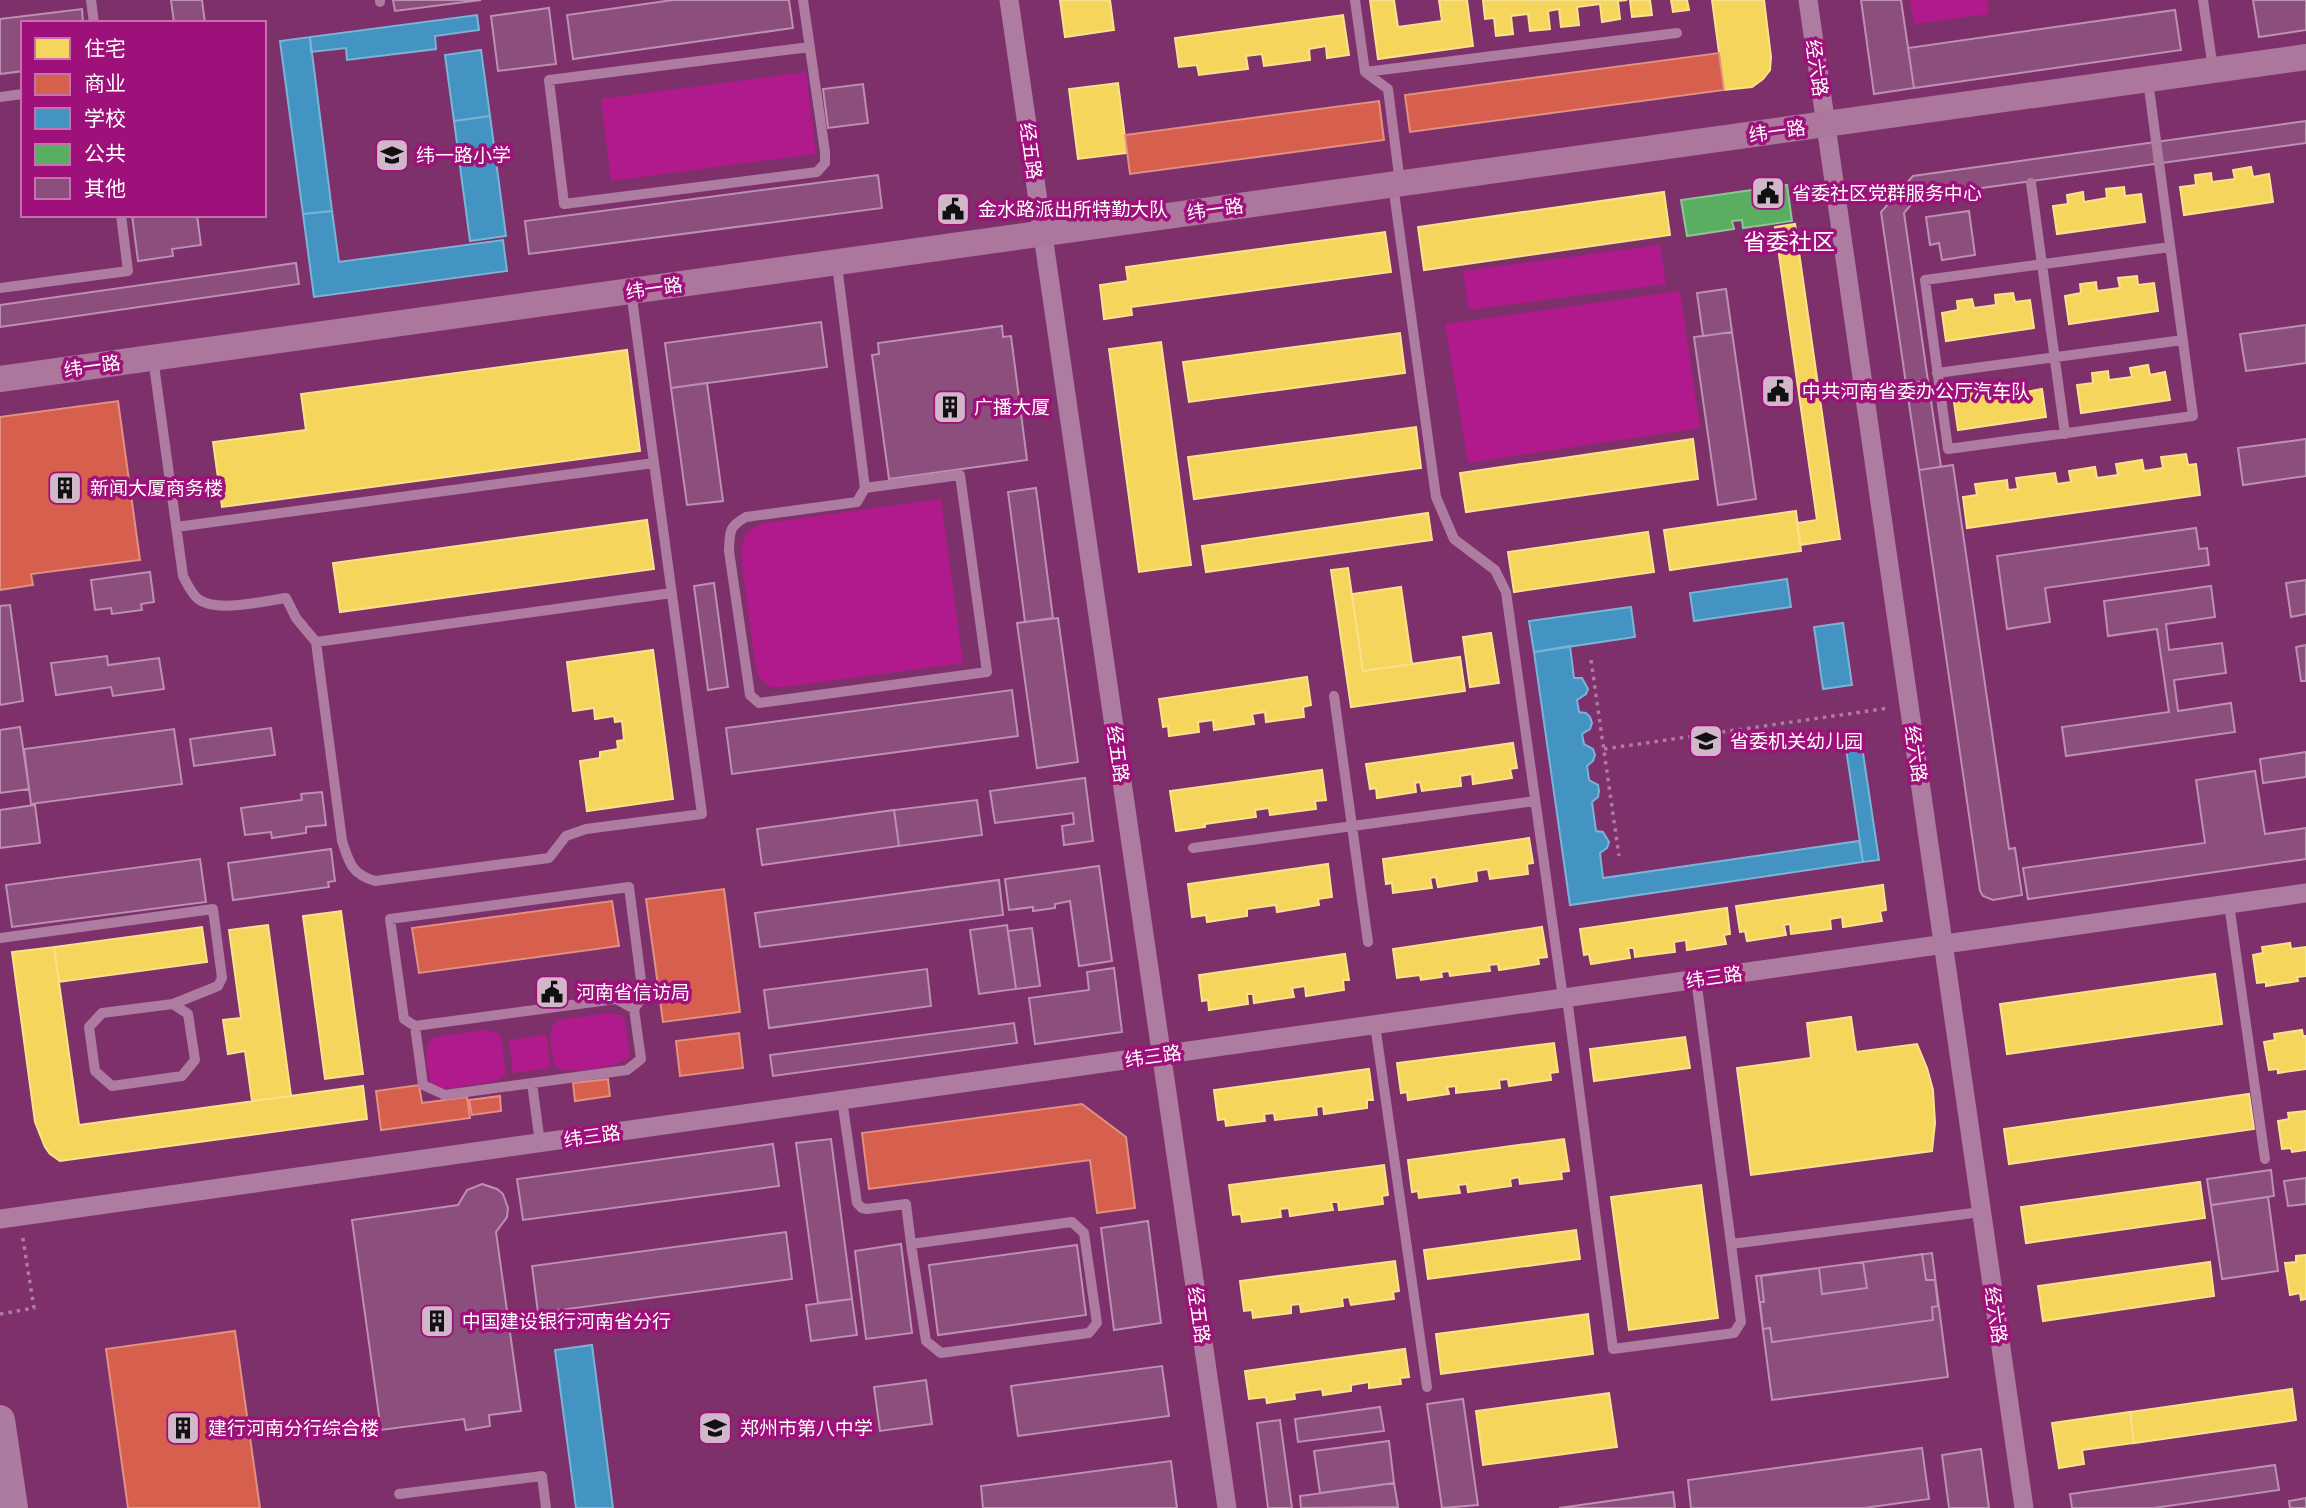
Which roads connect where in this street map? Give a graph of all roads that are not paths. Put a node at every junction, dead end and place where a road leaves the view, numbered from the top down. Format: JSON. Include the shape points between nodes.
{"nodes":[{"id":1,"x":91,"y":0,"type":"edge"},
{"id":2,"x":803,"y":0,"type":"edge"},
{"id":3,"x":1009,"y":0,"type":"edge"},
{"id":4,"x":1355,"y":0,"type":"edge"},
{"id":5,"x":1808,"y":0,"type":"edge"},
{"id":6,"x":2203,"y":0,"type":"edge"},
{"id":7,"x":94,"y":21,"type":"edge"},
{"id":8,"x":1677,"y":33,"type":"dead end"},
{"id":9,"x":810,"y":47,"type":"junction"},
{"id":10,"x":2306,"y":57,"type":"edge"},
{"id":11,"x":2214,"y":70,"type":"junction"},
{"id":12,"x":1365,"y":72,"type":"junction"},
{"id":13,"x":2148,"y":79,"type":"junction"},
{"id":14,"x":21,"y":94,"type":"edge"},
{"id":15,"x":0,"y":97,"type":"edge"},
{"id":16,"x":1825,"y":124,"type":"junction"},
{"id":17,"x":2031,"y":183,"type":"dead end"},
{"id":18,"x":1397,"y":184,"type":"junction"},
{"id":19,"x":121,"y":217,"type":"edge"},
{"id":20,"x":1043,"y":233,"type":"junction"},
{"id":21,"x":2170,"y":247,"type":"junction"},
{"id":22,"x":836,"y":262,"type":"junction"},
{"id":23,"x":2042,"y":264,"type":"junction"},
{"id":24,"x":0,"y":288,"type":"edge"},
{"id":25,"x":631,"y":291,"type":"junction"},
{"id":26,"x":2183,"y":340,"type":"junction"},
{"id":27,"x":153,"y":357,"type":"junction"},
{"id":28,"x":2054,"y":357,"type":"junction"},
{"id":29,"x":1937,"y":373,"type":"junction"},
{"id":30,"x":0,"y":379,"type":"edge"},
{"id":31,"x":2065,"y":434,"type":"junction"},
{"id":32,"x":654,"y":463,"type":"junction"},
{"id":33,"x":865,"y":488,"type":"junction"},
{"id":34,"x":176,"y":527,"type":"junction"},
{"id":35,"x":672,"y":593,"type":"junction"},
{"id":36,"x":316,"y":642,"type":"junction"},
{"id":37,"x":1334,"y":696,"type":"dead end"},
{"id":38,"x":1535,"y":801,"type":"junction"},
{"id":39,"x":1352,"y":826,"type":"junction"},
{"id":40,"x":1193,"y":848,"type":"dead end"},
{"id":41,"x":2306,"y":893,"type":"edge"},
{"id":42,"x":2229,"y":904,"type":"junction"},
{"id":43,"x":0,"y":938,"type":"edge"},
{"id":44,"x":1368,"y":942,"type":"dead end"},
{"id":45,"x":1943,"y":944,"type":"junction"},
{"id":46,"x":1696,"y":979,"type":"junction"},
{"id":47,"x":1565,"y":998,"type":"junction"},
{"id":48,"x":173,"y":1004,"type":"junction"},
{"id":49,"x":634,"y":1009,"type":"junction"},
{"id":50,"x":1375,"y":1025,"type":"junction"},
{"id":51,"x":415,"y":1026,"type":"junction"},
{"id":52,"x":1161,"y":1055,"type":"junction"},
{"id":53,"x":532,"y":1083,"type":"junction"},
{"id":54,"x":842,"y":1100,"type":"junction"},
{"id":55,"x":540,"y":1143,"type":"junction"},
{"id":56,"x":2265,"y":1159,"type":"dead end"},
{"id":57,"x":1982,"y":1212,"type":"junction"},
{"id":58,"x":0,"y":1219,"type":"edge"},
{"id":59,"x":911,"y":1244,"type":"junction"},
{"id":60,"x":1731,"y":1244,"type":"junction"},
{"id":61,"x":1427,"y":1387,"type":"dead end"},
{"id":62,"x":0,"y":1420,"type":"edge"},
{"id":63,"x":399,"y":1494,"type":"dead end"},
{"id":64,"x":12,"y":1508,"type":"edge"},
{"id":65,"x":546,"y":1508,"type":"edge"},
{"id":66,"x":1227,"y":1508,"type":"edge"},
{"id":67,"x":2024,"y":1508,"type":"edge"}],
"edges":[{"from":1,"to":7,"type":"lane"},
{"from":2,"to":9,"type":"lane"},
{"from":3,"to":20,"type":"street","name":"经五路"},
{"from":4,"to":12,"type":"lane"},
{"from":5,"to":16,"type":"street","name":"经六路"},
{"from":6,"to":11,"type":"lane"},
{"from":8,"to":12,"type":"lane"},
{"from":9,"to":9,"type":"lane","via":[[825,152],[825,163],[817,172],[564,204],[549,80]]},
{"from":10,"to":11,"type":"street","name":"纬一路"},
{"from":11,"to":13,"type":"street","name":"纬一路"},
{"from":12,"to":18,"type":"lane","via":[[1388,89]]},
{"from":13,"to":16,"type":"street","name":"纬一路"},
{"from":13,"to":21,"type":"lane"},
{"from":14,"to":15,"type":"lane"},
{"from":16,"to":18,"type":"street","name":"纬一路"},
{"from":16,"to":45,"type":"street","name":"经六路"},
{"from":17,"to":23,"type":"lane"},
{"from":18,"to":20,"type":"street","name":"纬一路"},
{"from":18,"to":38,"type":"lane","via":[[1436,497],[1454,539],[1495,569],[1506,592]]},
{"from":19,"to":24,"type":"lane","via":[[128,271]]},
{"from":20,"to":22,"type":"street","name":"纬一路"},
{"from":20,"to":52,"type":"street","name":"经五路"},
{"from":21,"to":23,"type":"lane"},
{"from":21,"to":26,"type":"lane"},
{"from":22,"to":25,"type":"street","name":"纬一路"},
{"from":22,"to":33,"type":"lane"},
{"from":23,"to":28,"type":"lane"},
{"from":23,"to":29,"type":"lane","via":[[1925,280]]},
{"from":25,"to":27,"type":"street","name":"纬一路"},
{"from":25,"to":32,"type":"lane"},
{"from":26,"to":28,"type":"lane"},
{"from":26,"to":31,"type":"lane","via":[[2193,416]]},
{"from":27,"to":30,"type":"street","name":"纬一路"},
{"from":27,"to":34,"type":"lane"},
{"from":28,"to":29,"type":"lane"},
{"from":28,"to":31,"type":"lane"},
{"from":29,"to":31,"type":"lane","via":[[1948,449]]},
{"from":32,"to":34,"type":"lane"},
{"from":32,"to":35,"type":"lane"},
{"from":33,"to":33,"type":"lane","via":[[960,475],[987,672],[759,703],[750,695],[730,531],[746,517],[858,502]]},
{"from":34,"to":36,"type":"lane","via":[[183,576],[200,601],[219,606],[286,598]]},
{"from":35,"to":36,"type":"lane"},
{"from":35,"to":36,"type":"lane","via":[[702,814],[586,829],[566,836],[550,858],[375,881],[361,877],[350,864],[342,841]]},
{"from":37,"to":39,"type":"lane"},
{"from":38,"to":39,"type":"lane"},
{"from":38,"to":47,"type":"lane"},
{"from":39,"to":40,"type":"lane"},
{"from":39,"to":44,"type":"lane"},
{"from":41,"to":42,"type":"street","name":"纬三路"},
{"from":42,"to":45,"type":"street","name":"纬三路"},
{"from":42,"to":56,"type":"lane"},
{"from":43,"to":48,"type":"lane","via":[[213,909],[222,978],[218,986]]},
{"from":45,"to":46,"type":"street","name":"纬三路"},
{"from":45,"to":57,"type":"street","name":"经六路"},
{"from":46,"to":47,"type":"street","name":"纬三路"},
{"from":46,"to":60,"type":"lane"},
{"from":47,"to":50,"type":"street","name":"纬三路"},
{"from":47,"to":60,"type":"lane","via":[[1613,1349],[1734,1333],[1741,1322]]},
{"from":48,"to":48,"type":"lane","via":[[188,1014],[195,1060],[183,1076],[112,1086],[95,1071],[89,1027],[102,1013]]},
{"from":49,"to":51,"type":"lane","via":[[617,999]]},
{"from":49,"to":51,"type":"lane","via":[[643,996],[629,887],[390,919],[404,1019]]},
{"from":49,"to":53,"type":"lane","via":[[641,1059],[626,1070]]},
{"from":50,"to":52,"type":"street","name":"纬三路"},
{"from":50,"to":61,"type":"lane"},
{"from":51,"to":53,"type":"lane","via":[[423,1085],[445,1095]]},
{"from":52,"to":54,"type":"street","name":"纬三路"},
{"from":52,"to":66,"type":"street","name":"经五路"},
{"from":53,"to":55,"type":"lane"},
{"from":54,"to":55,"type":"street","name":"纬三路"},
{"from":54,"to":59,"type":"lane","via":[[857,1203],[867,1209],[906,1204]]},
{"from":55,"to":58,"type":"street","name":"纬三路"},
{"from":57,"to":60,"type":"lane"},
{"from":57,"to":67,"type":"street","name":"经六路"},
{"from":59,"to":59,"type":"lane","via":[[1072,1222],[1084,1233],[1097,1323],[1089,1333],[941,1353],[926,1340]]},
{"from":62,"to":64,"type":"main road"},
{"from":63,"to":65,"type":"lane","via":[[542,1476]]}]}
